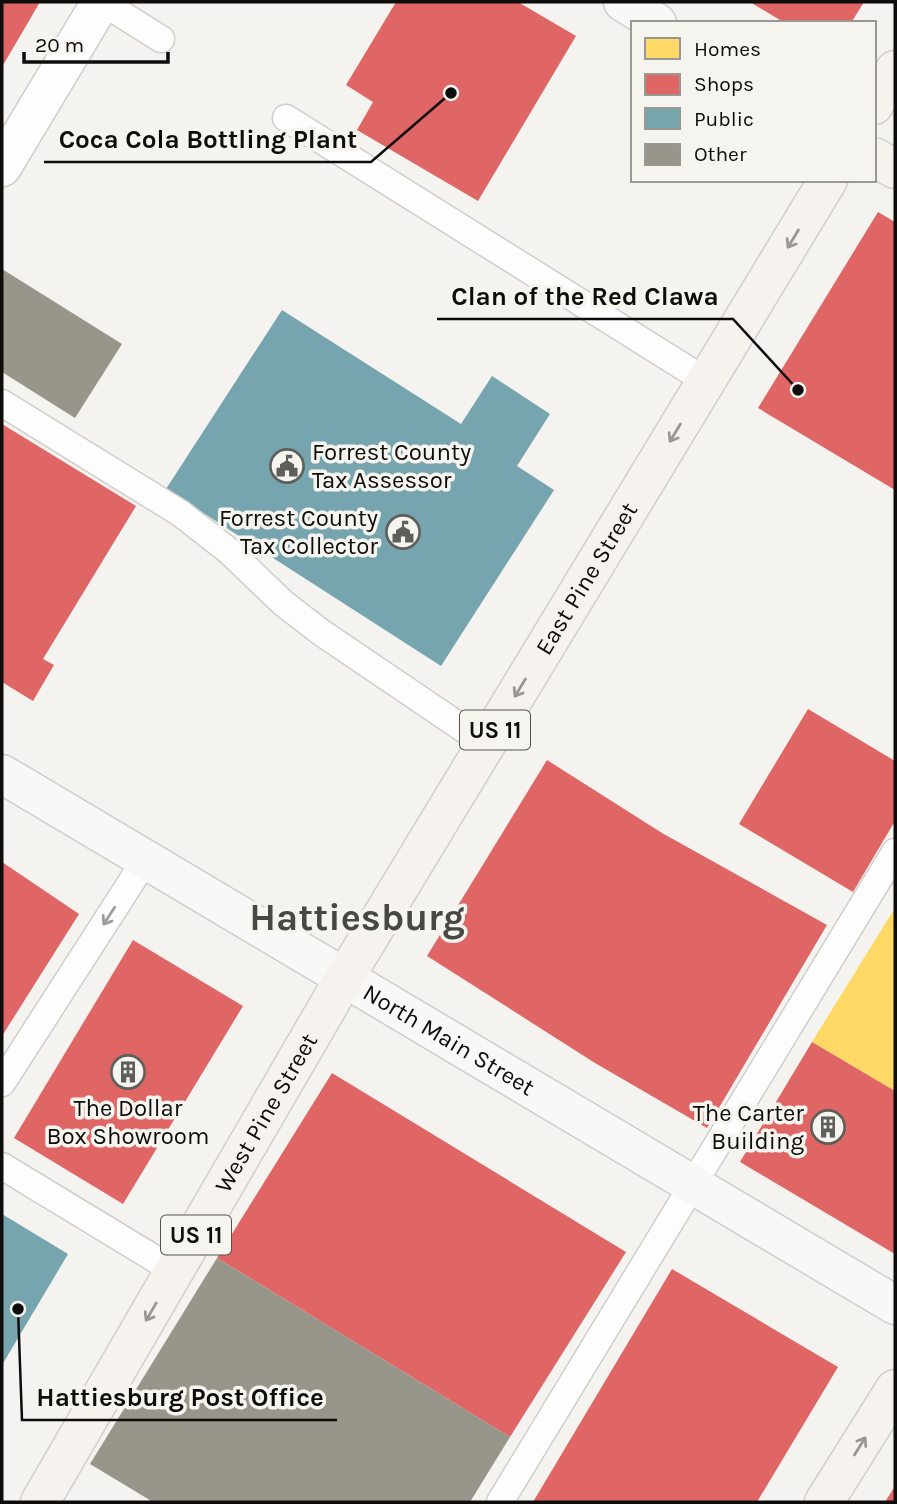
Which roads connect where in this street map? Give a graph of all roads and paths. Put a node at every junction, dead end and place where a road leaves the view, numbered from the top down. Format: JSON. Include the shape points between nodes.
{"nodes":[{"id":1,"x":102,"y":2,"type":"edge"},
{"id":2,"x":623,"y":2,"type":"edge"},
{"id":3,"x":654,"y":21,"type":"edge"},
{"id":4,"x":161,"y":38,"type":"dead end"},
{"id":5,"x":895,"y":70,"type":"edge"},
{"id":6,"x":876,"y":102,"type":"edge"},
{"id":7,"x":286,"y":118,"type":"dead end"},
{"id":8,"x":5,"y":156,"type":"edge"},
{"id":9,"x":876,"y":158,"type":"edge"},
{"id":10,"x":895,"y":169,"type":"edge"},
{"id":11,"x":827,"y":182,"type":"edge"},
{"id":12,"x":706,"y":382,"type":"junction"},
{"id":13,"x":2,"y":403,"type":"edge"},
{"id":14,"x":486,"y":744,"type":"junction"},
{"id":15,"x":2,"y":774,"type":"edge"},
{"id":16,"x":895,"y":852,"type":"edge"},
{"id":17,"x":146,"y":859,"type":"junction"},
{"id":18,"x":345,"y":977,"type":"junction"},
{"id":19,"x":2,"y":1083,"type":"edge"},
{"id":20,"x":2,"y":1166,"type":"edge"},
{"id":21,"x":694,"y":1184,"type":"junction"},
{"id":22,"x":175,"y":1271,"type":"junction"},
{"id":23,"x":895,"y":1305,"type":"edge"},
{"id":24,"x":895,"y":1390,"type":"edge"},
{"id":25,"x":40,"y":1502,"type":"edge"},
{"id":26,"x":500,"y":1502,"type":"edge"},
{"id":27,"x":824,"y":1502,"type":"edge"}],
"edges":[{"from":1,"to":4,"type":"lane"},
{"from":1,"to":8,"type":"street"},
{"from":2,"to":3,"type":"main road"},
{"from":5,"to":6,"type":"main road"},
{"from":7,"to":12,"type":"lane"},
{"from":9,"to":10,"type":"main road"},
{"from":11,"to":12,"type":"main road","name":"East Pine Street","number":"US 11","one_way":true},
{"from":12,"to":14,"type":"main road","name":"East Pine Street","number":"US 11","one_way":true},
{"from":13,"to":14,"type":"lane","via":[[180,513],[229,551],[283,603]]},
{"from":14,"to":18,"type":"main road","name":"East Pine Street","number":"US 11"},
{"from":15,"to":17,"type":"main road","name":"North Main Street"},
{"from":16,"to":21,"type":"lane"},
{"from":17,"to":18,"type":"main road","name":"North Main Street"},
{"from":17,"to":19,"type":"lane","one_way":true},
{"from":18,"to":21,"type":"main road","name":"North Main Street"},
{"from":18,"to":22,"type":"main road","name":"West Pine Street","number":"US 11"},
{"from":20,"to":22,"type":"lane"},
{"from":21,"to":23,"type":"main road","name":"North Main Street"},
{"from":21,"to":26,"type":"lane"},
{"from":22,"to":25,"type":"main road","name":"West Pine Street","number":"US 11","one_way":true},
{"from":27,"to":24,"type":"main road","one_way":true}]}
